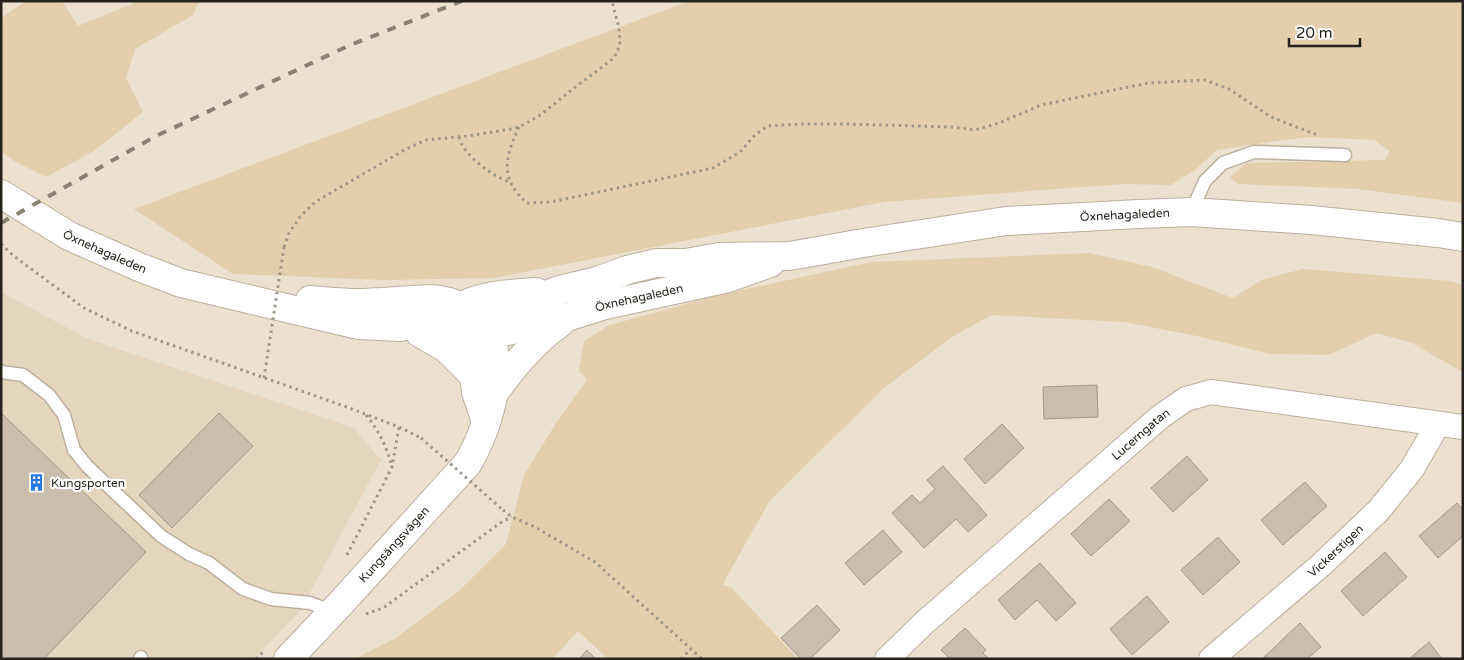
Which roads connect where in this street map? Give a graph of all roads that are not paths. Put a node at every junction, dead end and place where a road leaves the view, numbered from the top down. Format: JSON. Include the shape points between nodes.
{"nodes":[{"id":1,"x":1345,"y":155,"type":"road end"},
{"id":2,"x":1,"y":194,"type":"edge"},
{"id":3,"x":1191,"y":212,"type":"junction"},
{"id":4,"x":1463,"y":237,"type":"edge"},
{"id":5,"x":790,"y":256,"type":"junction"},
{"id":6,"x":560,"y":290,"type":"junction"},
{"id":7,"x":216,"y":292,"type":"junction"},
{"id":8,"x":462,"y":306,"type":"junction"},
{"id":9,"x":567,"y":318,"type":"junction"},
{"id":10,"x":400,"y":327,"type":"junction"},
{"id":11,"x":489,"y":335,"type":"junction"},
{"id":12,"x":1,"y":372,"type":"edge"},
{"id":13,"x":484,"y":385,"type":"junction"},
{"id":14,"x":1438,"y":424,"type":"junction"},
{"id":15,"x":1463,"y":427,"type":"edge"},
{"id":16,"x":333,"y":612,"type":"junction"},
{"id":17,"x":275,"y":655,"type":"edge"},
{"id":18,"x":887,"y":659,"type":"edge"},
{"id":19,"x":1211,"y":659,"type":"edge"}],
"edges":[{"from":1,"to":3,"type":"lane","via":[[1254,152],[1223,163],[1204,181]]},
{"from":2,"to":7,"type":"street","name":"Öxnehagaleden","via":[[69,236],[181,283]]},
{"from":3,"to":4,"type":"street","name":"Öxnehagaleden","via":[[1311,220]]},
{"from":3,"to":5,"type":"street","name":"Öxnehagaleden","via":[[1006,221]]},
{"from":5,"to":6,"type":"street","name":"Öxnehagaleden","via":[[719,257],[686,263],[656,263]]},
{"from":5,"to":9,"type":"street","name":"Öxnehagaleden","via":[[728,278],[605,305]]},
{"from":6,"to":8,"type":"street","name":"Öxnehagaleden","via":[[493,295]]},
{"from":6,"to":11,"type":"street","name":"Öxnehagaleden","via":[[507,313]]},
{"from":7,"to":8,"type":"street","name":"Öxnehagaleden","via":[[355,303],[437,299]]},
{"from":7,"to":10,"type":"street","name":"Öxnehagaleden","via":[[358,325]]},
{"from":8,"to":11,"type":"street","name":"Öxnehagaleden","via":[[478,316]]},
{"from":9,"to":11,"type":"street","name":"Öxnehagaleden"},
{"from":9,"to":13,"type":"street","name":"Kungsängsvägen","via":[[531,346],[514,365]]},
{"from":10,"to":11,"type":"street","name":"Öxnehagaleden","via":[[435,325],[458,335],[477,338]]},
{"from":10,"to":13,"type":"street","via":[[424,334],[446,348]]},
{"from":11,"to":13,"type":"street","name":"Kungsängsvägen","via":[[477,360]]},
{"from":12,"to":16,"type":"lane","via":[[23,375],[49,395],[64,415],[74,450],[161,536],[208,563],[243,590],[270,599],[310,603]]},
{"from":13,"to":16,"type":"street","name":"Kungsängsvägen","via":[[486,422],[468,463]]},
{"from":14,"to":15,"type":"street","name":"Lucerngatan"},
{"from":14,"to":18,"type":"street","name":"Lucerngatan","via":[[1211,392],[1186,399],[1160,417]]},
{"from":14,"to":19,"type":"street","name":"Vickerstigen","via":[[1412,469],[1378,511]]},
{"from":16,"to":17,"type":"street","name":"Kungsängsvägen"}]}
